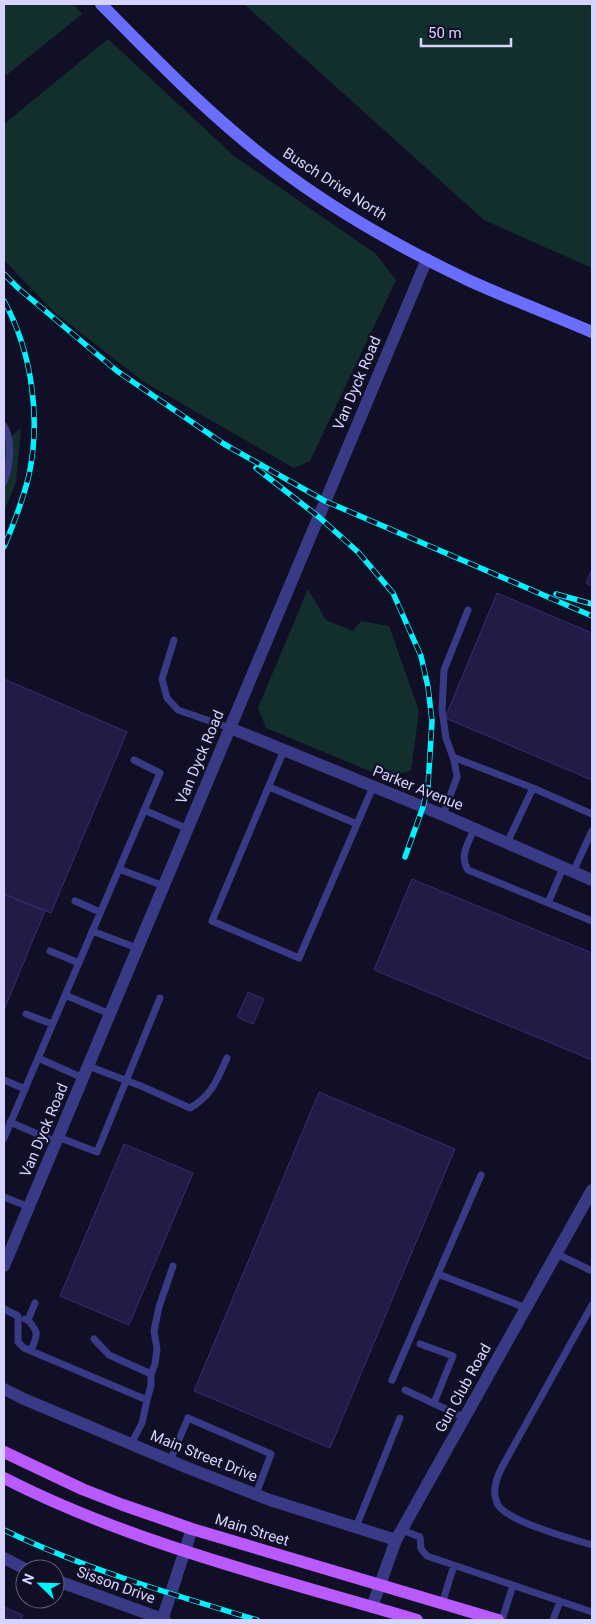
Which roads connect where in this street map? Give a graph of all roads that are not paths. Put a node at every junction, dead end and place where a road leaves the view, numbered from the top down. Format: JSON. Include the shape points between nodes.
{"nodes":[{"id":1,"x":101,"y":4,"type":"edge"},
{"id":2,"x":426,"y":259,"type":"junction"},
{"id":3,"x":592,"y":332,"type":"edge"},
{"id":4,"x":4,"y":426,"type":"edge"},
{"id":5,"x":4,"y":482,"type":"edge"},
{"id":6,"x":468,"y":610,"type":"dead end"},
{"id":7,"x":174,"y":640,"type":"dead end"},
{"id":8,"x":230,"y":728,"type":"junction"},
{"id":9,"x":284,"y":750,"type":"junction"},
{"id":10,"x":453,"y":757,"type":"junction"},
{"id":11,"x":134,"y":760,"type":"dead end"},
{"id":12,"x":269,"y":787,"type":"junction"},
{"id":13,"x":373,"y":787,"type":"junction"},
{"id":14,"x":533,"y":788,"type":"junction"},
{"id":15,"x":144,"y":810,"type":"junction"},
{"id":16,"x":592,"y":814,"type":"edge"},
{"id":17,"x":443,"y":816,"type":"junction"},
{"id":18,"x":357,"y":824,"type":"junction"},
{"id":19,"x":188,"y":829,"type":"junction"},
{"id":20,"x":474,"y":829,"type":"junction"},
{"id":21,"x":592,"y":831,"type":"edge"},
{"id":22,"x":507,"y":844,"type":"junction"},
{"id":23,"x":119,"y":869,"type":"junction"},
{"id":24,"x":568,"y":870,"type":"junction"},
{"id":25,"x":592,"y":880,"type":"edge"},
{"id":26,"x":164,"y":886,"type":"junction"},
{"id":27,"x":75,"y":901,"type":"dead end"},
{"id":28,"x":548,"y":903,"type":"junction"},
{"id":29,"x":100,"y":912,"type":"junction"},
{"id":30,"x":592,"y":922,"type":"edge"},
{"id":31,"x":92,"y":931,"type":"junction"},
{"id":32,"x":137,"y":948,"type":"junction"},
{"id":33,"x":50,"y":951,"type":"dead end"},
{"id":34,"x":78,"y":963,"type":"junction"},
{"id":35,"x":65,"y":995,"type":"junction"},
{"id":36,"x":160,"y":998,"type":"dead end"},
{"id":37,"x":26,"y":1014,"type":"dead end"},
{"id":38,"x":110,"y":1014,"type":"junction"},
{"id":39,"x":52,"y":1024,"type":"junction"},
{"id":40,"x":38,"y":1058,"type":"junction"},
{"id":41,"x":227,"y":1058,"type":"dead end"},
{"id":42,"x":86,"y":1072,"type":"junction"},
{"id":43,"x":4,"y":1080,"type":"edge"},
{"id":44,"x":126,"y":1080,"type":"junction"},
{"id":45,"x":24,"y":1089,"type":"junction"},
{"id":46,"x":10,"y":1122,"type":"junction"},
{"id":47,"x":4,"y":1138,"type":"edge"},
{"id":48,"x":57,"y":1140,"type":"junction"},
{"id":49,"x":481,"y":1176,"type":"dead end"},
{"id":50,"x":592,"y":1190,"type":"edge"},
{"id":51,"x":4,"y":1197,"type":"edge"},
{"id":52,"x":29,"y":1207,"type":"junction"},
{"id":53,"x":557,"y":1254,"type":"junction"},
{"id":54,"x":4,"y":1263,"type":"edge"},
{"id":55,"x":173,"y":1266,"type":"dead end"},
{"id":56,"x":592,"y":1271,"type":"edge"},
{"id":57,"x":438,"y":1274,"type":"junction"},
{"id":58,"x":35,"y":1303,"type":"dead end"},
{"id":59,"x":592,"y":1305,"type":"edge"},
{"id":60,"x":526,"y":1308,"type":"junction"},
{"id":61,"x":4,"y":1309,"type":"edge"},
{"id":62,"x":18,"y":1316,"type":"junction"},
{"id":63,"x":28,"y":1320,"type":"junction"},
{"id":64,"x":94,"y":1339,"type":"dead end"},
{"id":65,"x":420,"y":1344,"type":"dead end"},
{"id":66,"x":31,"y":1351,"type":"junction"},
{"id":67,"x":151,"y":1374,"type":"junction"},
{"id":68,"x":392,"y":1380,"type":"dead end"},
{"id":69,"x":4,"y":1389,"type":"edge"},
{"id":70,"x":405,"y":1390,"type":"dead end"},
{"id":71,"x":147,"y":1400,"type":"junction"},
{"id":72,"x":434,"y":1403,"type":"junction"},
{"id":73,"x":400,"y":1418,"type":"dead end"},
{"id":74,"x":465,"y":1418,"type":"junction"},
{"id":75,"x":131,"y":1444,"type":"junction"},
{"id":76,"x":4,"y":1452,"type":"edge"},
{"id":77,"x":170,"y":1460,"type":"junction"},
{"id":78,"x":4,"y":1478,"type":"edge"},
{"id":79,"x":256,"y":1494,"type":"junction"},
{"id":80,"x":356,"y":1527,"type":"junction"},
{"id":81,"x":192,"y":1529,"type":"junction"},
{"id":82,"x":399,"y":1535,"type":"junction"},
{"id":83,"x":592,"y":1545,"type":"edge"},
{"id":84,"x":184,"y":1551,"type":"junction"},
{"id":85,"x":454,"y":1565,"type":"junction"},
{"id":86,"x":65,"y":1584,"type":"edge"},
{"id":87,"x":512,"y":1585,"type":"junction"},
{"id":88,"x":380,"y":1586,"type":"junction"},
{"id":89,"x":560,"y":1601,"type":"junction"},
{"id":90,"x":442,"y":1604,"type":"junction"},
{"id":91,"x":372,"y":1607,"type":"junction"},
{"id":92,"x":592,"y":1612,"type":"edge"},
{"id":93,"x":163,"y":1620,"type":"edge"},
{"id":94,"x":417,"y":1620,"type":"edge"},
{"id":95,"x":498,"y":1620,"type":"edge"},
{"id":96,"x":502,"y":1620,"type":"edge"},
{"id":97,"x":553,"y":1620,"type":"edge"}],
"edges":[{"from":1,"to":2,"type":"street","name":"Busch Drive North","via":[[173,78],[252,148],[344,213]]},
{"from":2,"to":3,"type":"street","name":"Busch Drive North"},
{"from":2,"to":8,"type":"street","name":"Van Dyck Road"},
{"from":4,"to":5,"type":"lane","via":[[9,442]]},
{"from":6,"to":10,"type":"lane","via":[[444,670],[442,710]]},
{"from":7,"to":8,"type":"lane","via":[[162,678],[167,698],[178,710]]},
{"from":8,"to":9,"type":"street","name":"Parker Avenue"},
{"from":8,"to":19,"type":"street","name":"Van Dyck Road"},
{"from":9,"to":12,"type":"lane"},
{"from":9,"to":13,"type":"street","name":"Parker Avenue"},
{"from":10,"to":14,"type":"lane"},
{"from":10,"to":17,"type":"lane","via":[[457,777]]},
{"from":11,"to":15,"type":"lane","via":[[160,772]]},
{"from":12,"to":18,"type":"lane"},
{"from":12,"to":18,"type":"lane","via":[[212,921],[299,958]]},
{"from":13,"to":17,"type":"street","name":"Parker Avenue"},
{"from":13,"to":18,"type":"lane"},
{"from":14,"to":16,"type":"lane"},
{"from":14,"to":22,"type":"lane"},
{"from":15,"to":19,"type":"lane"},
{"from":15,"to":23,"type":"lane"},
{"from":17,"to":20,"type":"street","name":"Parker Avenue"},
{"from":19,"to":26,"type":"street","name":"Van Dyck Road"},
{"from":20,"to":22,"type":"street","name":"Parker Avenue"},
{"from":20,"to":28,"type":"lane","via":[[464,855],[468,870]]},
{"from":21,"to":24,"type":"lane"},
{"from":22,"to":24,"type":"street","name":"Parker Avenue"},
{"from":23,"to":26,"type":"lane"},
{"from":23,"to":29,"type":"lane"},
{"from":24,"to":25,"type":"street","name":"Parker Avenue"},
{"from":24,"to":28,"type":"lane"},
{"from":26,"to":32,"type":"street","name":"Van Dyck Road"},
{"from":27,"to":29,"type":"lane"},
{"from":28,"to":30,"type":"lane"},
{"from":29,"to":31,"type":"lane"},
{"from":31,"to":32,"type":"lane"},
{"from":31,"to":34,"type":"lane"},
{"from":32,"to":38,"type":"street","name":"Van Dyck Road"},
{"from":33,"to":34,"type":"lane"},
{"from":34,"to":35,"type":"lane"},
{"from":35,"to":38,"type":"lane"},
{"from":35,"to":39,"type":"lane"},
{"from":36,"to":44,"type":"lane"},
{"from":37,"to":39,"type":"lane"},
{"from":38,"to":42,"type":"street","name":"Van Dyck Road"},
{"from":39,"to":40,"type":"lane"},
{"from":40,"to":42,"type":"lane"},
{"from":40,"to":45,"type":"lane"},
{"from":41,"to":44,"type":"lane","via":[[215,1086],[190,1108]]},
{"from":42,"to":44,"type":"lane"},
{"from":42,"to":48,"type":"street","name":"Van Dyck Road"},
{"from":43,"to":45,"type":"lane"},
{"from":44,"to":48,"type":"lane","via":[[97,1152]]},
{"from":45,"to":46,"type":"lane"},
{"from":46,"to":47,"type":"lane"},
{"from":46,"to":48,"type":"lane"},
{"from":48,"to":52,"type":"street","name":"Van Dyck Road"},
{"from":49,"to":57,"type":"lane"},
{"from":50,"to":53,"type":"street","name":"Gun Club Road"},
{"from":51,"to":52,"type":"lane"},
{"from":52,"to":54,"type":"street","name":"Van Dyck Road"},
{"from":53,"to":56,"type":"lane"},
{"from":53,"to":60,"type":"street","name":"Gun Club Road"},
{"from":55,"to":67,"type":"lane","via":[[154,1331],[157,1350]]},
{"from":57,"to":60,"type":"lane"},
{"from":57,"to":68,"type":"lane"},
{"from":58,"to":63,"type":"lane"},
{"from":59,"to":83,"type":"lane","via":[[501,1469],[494,1494],[497,1505],[509,1515]]},
{"from":60,"to":74,"type":"street","name":"Gun Club Road"},
{"from":61,"to":62,"type":"lane"},
{"from":62,"to":63,"type":"lane"},
{"from":62,"to":66,"type":"lane","via":[[18,1342]]},
{"from":63,"to":66,"type":"lane","via":[[36,1330]]},
{"from":64,"to":67,"type":"lane","via":[[109,1355]]},
{"from":65,"to":72,"type":"lane","via":[[453,1356]]},
{"from":66,"to":71,"type":"lane"},
{"from":67,"to":71,"type":"lane"},
{"from":69,"to":75,"type":"street","name":"Main Street Drive"},
{"from":70,"to":72,"type":"lane"},
{"from":71,"to":75,"type":"lane","via":[[142,1423]]},
{"from":72,"to":74,"type":"lane"},
{"from":73,"to":80,"type":"lane"},
{"from":74,"to":82,"type":"street","name":"Gun Club Road"},
{"from":75,"to":77,"type":"street","name":"Main Street Drive"},
{"from":76,"to":81,"type":"main road","name":"Main Street","via":[[82,1489]]},
{"from":77,"to":79,"type":"street","name":"Main Street Drive"},
{"from":77,"to":79,"type":"lane","via":[[188,1418],[271,1454]]},
{"from":78,"to":84,"type":"main road","via":[[50,1501]]},
{"from":79,"to":80,"type":"street","name":"Main Street Drive"},
{"from":80,"to":82,"type":"street","name":"Main Street Drive"},
{"from":81,"to":84,"type":"street"},
{"from":81,"to":88,"type":"main road","name":"Main Street"},
{"from":82,"to":85,"type":"lane","via":[[420,1537],[421,1549],[428,1556]]},
{"from":82,"to":88,"type":"street","name":"Gun Club Road"},
{"from":84,"to":91,"type":"main road"},
{"from":84,"to":93,"type":"street"},
{"from":85,"to":87,"type":"lane"},
{"from":85,"to":90,"type":"lane"},
{"from":86,"to":93,"type":"street","name":"Sisson Drive"},
{"from":87,"to":89,"type":"lane"},
{"from":87,"to":96,"type":"lane"},
{"from":88,"to":90,"type":"main road","name":"Main Street"},
{"from":88,"to":91,"type":"street","name":"Gun Club Road"},
{"from":89,"to":92,"type":"lane"},
{"from":89,"to":97,"type":"lane"},
{"from":90,"to":95,"type":"main road","name":"Main Street"},
{"from":91,"to":94,"type":"main road"}]}
